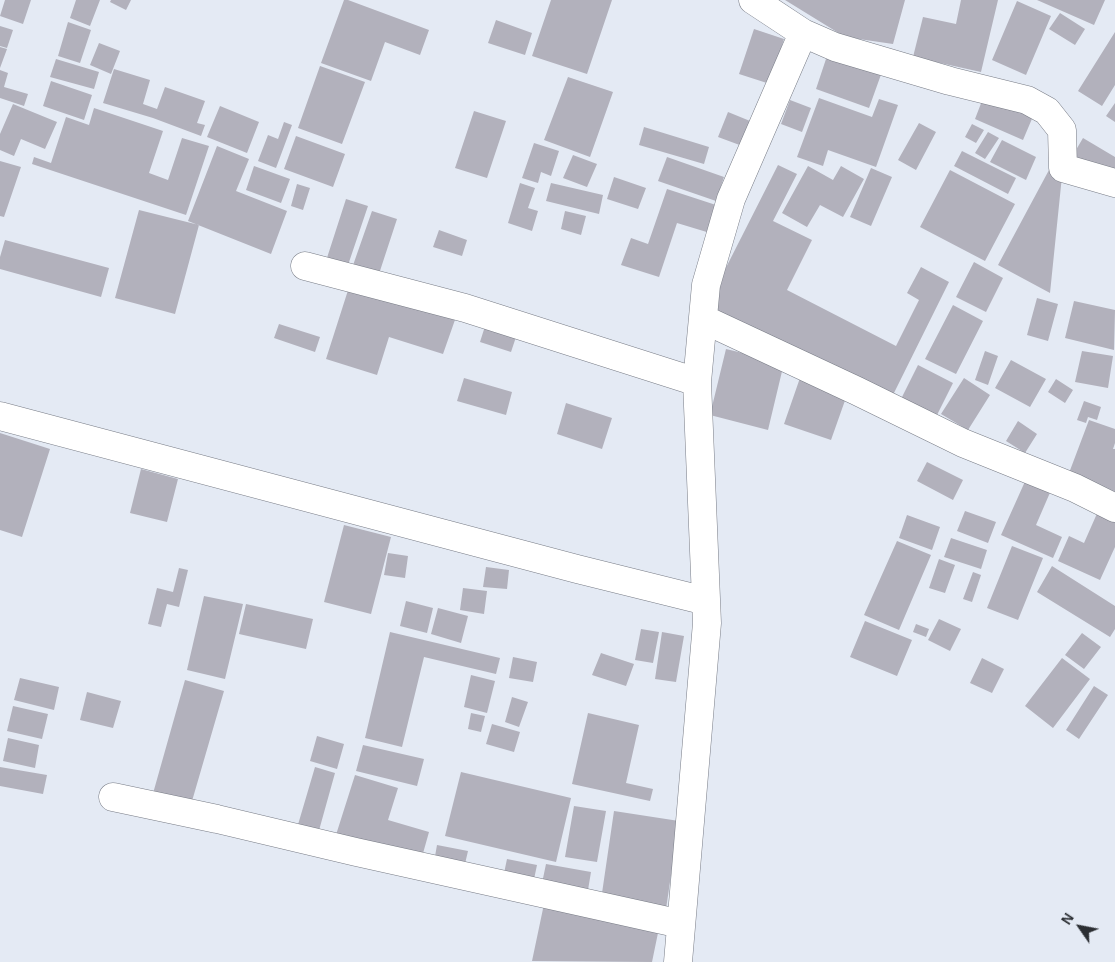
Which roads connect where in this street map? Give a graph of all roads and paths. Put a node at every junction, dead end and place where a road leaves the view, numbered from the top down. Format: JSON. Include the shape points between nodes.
{"nodes":[{"id":1,"x":752,"y":0,"type":"edge"},
{"id":2,"x":803,"y":33,"type":"junction"},
{"id":3,"x":1115,"y":183,"type":"edge"},
{"id":4,"x":305,"y":266,"type":"dead end"},
{"id":5,"x":703,"y":319,"type":"junction"},
{"id":6,"x":697,"y":382,"type":"junction"},
{"id":7,"x":0,"y":416,"type":"edge"},
{"id":8,"x":1115,"y":508,"type":"edge"},
{"id":9,"x":706,"y":601,"type":"junction"},
{"id":10,"x":113,"y":797,"type":"dead end"},
{"id":11,"x":681,"y":924,"type":"junction"},
{"id":12,"x":678,"y":962,"type":"edge"}],
"edges":[{"from":1,"to":2,"type":"street"},
{"from":2,"to":3,"type":"street","via":[[835,47],[1027,100],[1047,111],[1062,130],[1063,168]]},
{"from":2,"to":5,"type":"street","via":[[731,199],[706,285]]},
{"from":4,"to":6,"type":"street","via":[[465,308]]},
{"from":5,"to":6,"type":"street"},
{"from":5,"to":8,"type":"street","via":[[963,444],[1075,488]]},
{"from":6,"to":9,"type":"street"},
{"from":7,"to":9,"type":"street"},
{"from":9,"to":11,"type":"street","via":[[707,623]]},
{"from":10,"to":11,"type":"street"},
{"from":11,"to":12,"type":"street"}]}
